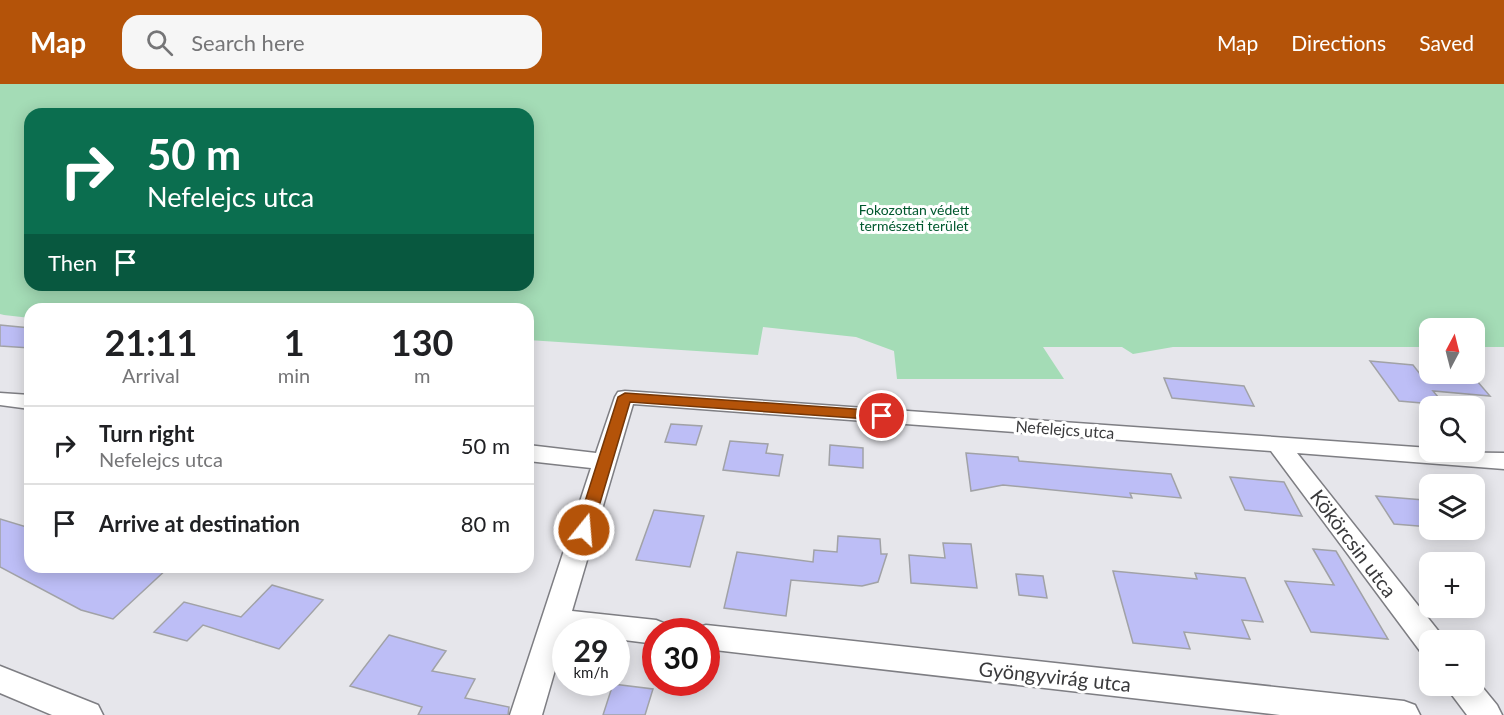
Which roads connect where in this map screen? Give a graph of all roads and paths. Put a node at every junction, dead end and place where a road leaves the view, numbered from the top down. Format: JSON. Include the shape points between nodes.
{"nodes":[{"id":1,"x":0,"y":399,"type":"edge"},
{"id":2,"x":24,"y":401,"type":"edge"},
{"id":3,"x":1278,"y":445,"type":"junction"},
{"id":4,"x":534,"y":454,"type":"edge"},
{"id":5,"x":1504,"y":461,"type":"edge"},
{"id":6,"x":604,"y":462,"type":"junction"},
{"id":7,"x":558,"y":618,"type":"edge"},
{"id":8,"x":1421,"y":630,"type":"edge"},
{"id":9,"x":552,"y":636,"type":"edge"},
{"id":10,"x":720,"y":639,"type":"edge"},
{"id":11,"x":0,"y":679,"type":"edge"},
{"id":12,"x":1471,"y":696,"type":"edge"},
{"id":13,"x":87,"y":715,"type":"edge"},
{"id":14,"x":526,"y":715,"type":"edge"},
{"id":15,"x":1404,"y":715,"type":"edge"},
{"id":16,"x":1486,"y":715,"type":"edge"}],
"edges":[{"from":1,"to":2,"type":"street"},
{"from":3,"to":5,"type":"street","name":"Nefelejcs utca"},
{"from":3,"to":6,"type":"street","name":"Nefelejcs utca","via":[[625,397]]},
{"from":3,"to":8,"type":"street","name":"Kökörcsin utca"},
{"from":4,"to":6,"type":"street"},
{"from":6,"to":7,"type":"street"},
{"from":9,"to":14,"type":"street"},
{"from":10,"to":15,"type":"street","name":"Gyöngyvirág utca"},
{"from":11,"to":13,"type":"street"},
{"from":12,"to":16,"type":"street"}]}
